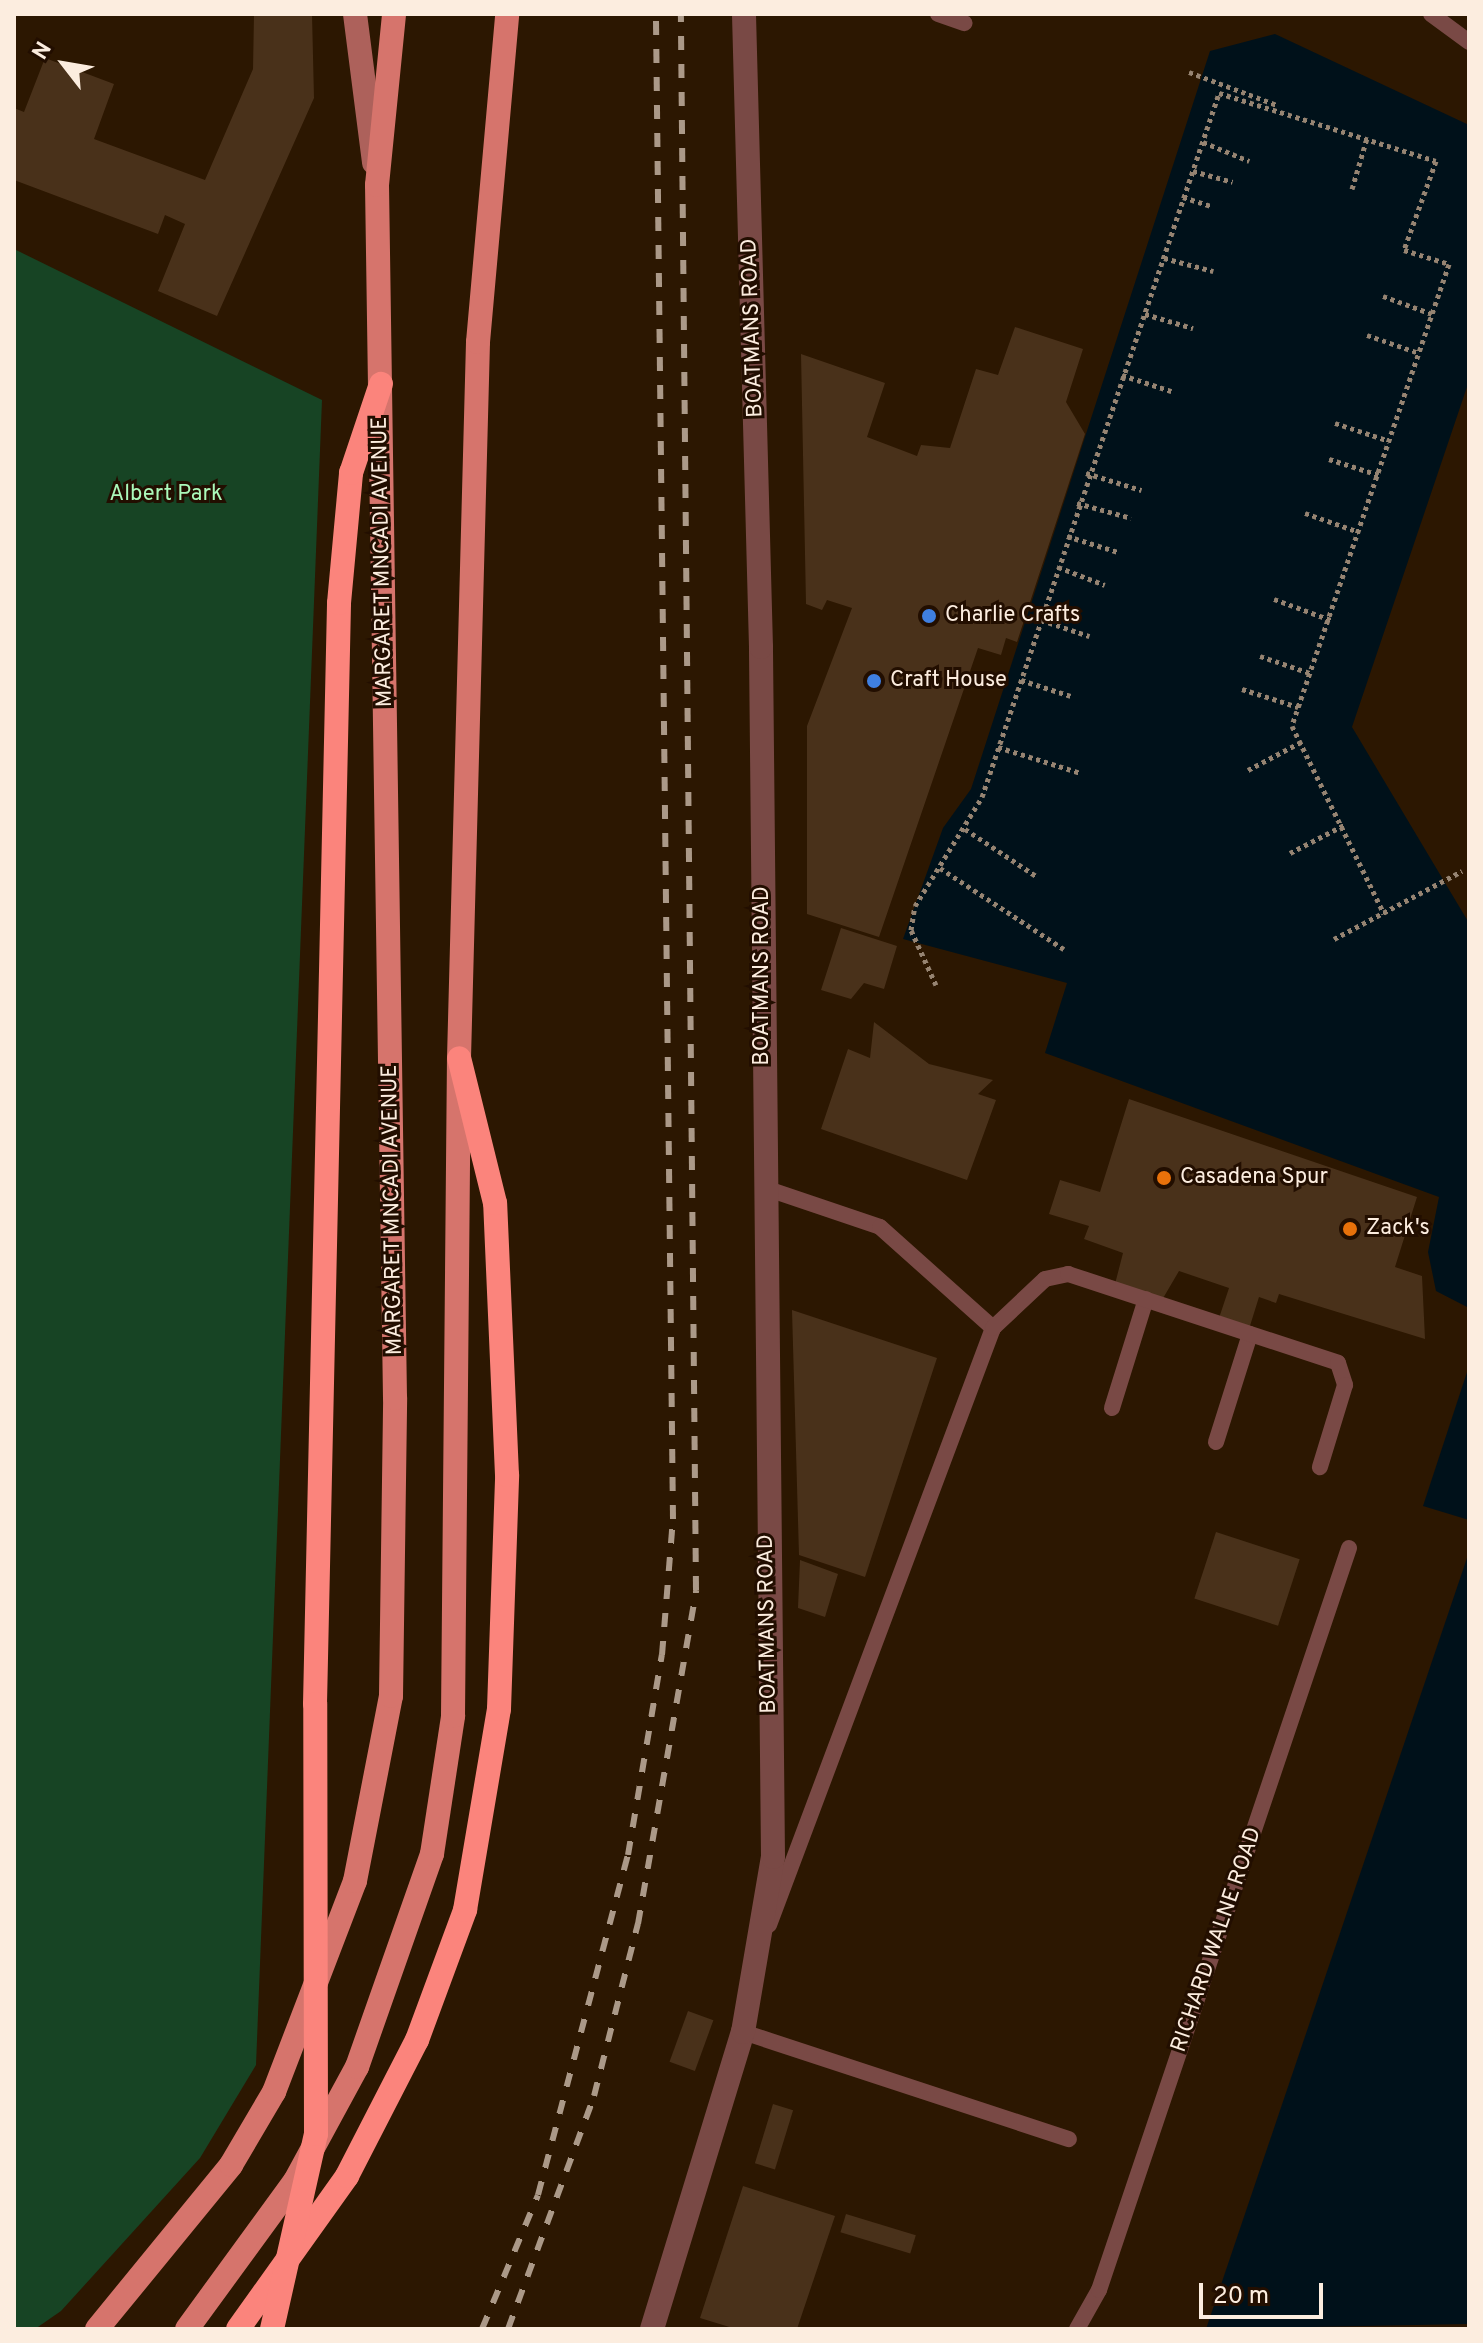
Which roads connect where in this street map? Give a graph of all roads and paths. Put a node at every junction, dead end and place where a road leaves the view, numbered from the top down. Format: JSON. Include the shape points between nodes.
{"nodes":[{"id":1,"x":355,"y":14,"type":"edge"},
{"id":2,"x":394,"y":14,"type":"edge"},
{"id":3,"x":507,"y":14,"type":"edge"},
{"id":4,"x":744,"y":14,"type":"edge"},
{"id":5,"x":938,"y":14,"type":"edge"},
{"id":6,"x":1431,"y":14,"type":"edge"},
{"id":7,"x":964,"y":23,"type":"dead end"},
{"id":8,"x":1469,"y":42,"type":"edge"},
{"id":9,"x":1189,"y":72,"type":"dead end"},
{"id":10,"x":1285,"y":110,"type":"junction"},
{"id":11,"x":1367,"y":138,"type":"junction"},
{"id":12,"x":1203,"y":142,"type":"junction"},
{"id":13,"x":1249,"y":161,"type":"dead end"},
{"id":14,"x":1193,"y":171,"type":"junction"},
{"id":15,"x":1233,"y":182,"type":"dead end"},
{"id":16,"x":377,"y":185,"type":"junction"},
{"id":17,"x":1352,"y":189,"type":"dead end"},
{"id":18,"x":1183,"y":197,"type":"junction"},
{"id":19,"x":1211,"y":206,"type":"dead end"},
{"id":20,"x":1164,"y":258,"type":"junction"},
{"id":21,"x":1213,"y":271,"type":"dead end"},
{"id":22,"x":1383,"y":296,"type":"dead end"},
{"id":23,"x":1145,"y":314,"type":"junction"},
{"id":24,"x":1432,"y":314,"type":"junction"},
{"id":25,"x":1193,"y":328,"type":"dead end"},
{"id":26,"x":1367,"y":335,"type":"dead end"},
{"id":27,"x":1419,"y":353,"type":"junction"},
{"id":28,"x":1122,"y":375,"type":"junction"},
{"id":29,"x":381,"y":384,"type":"junction"},
{"id":30,"x":1171,"y":391,"type":"dead end"},
{"id":31,"x":1335,"y":423,"type":"dead end"},
{"id":32,"x":1389,"y":441,"type":"junction"},
{"id":33,"x":1329,"y":459,"type":"dead end"},
{"id":34,"x":1086,"y":473,"type":"junction"},
{"id":35,"x":1379,"y":475,"type":"junction"},
{"id":36,"x":1141,"y":490,"type":"dead end"},
{"id":37,"x":1077,"y":503,"type":"junction"},
{"id":38,"x":1305,"y":513,"type":"dead end"},
{"id":39,"x":1131,"y":518,"type":"dead end"},
{"id":40,"x":1359,"y":532,"type":"junction"},
{"id":41,"x":1067,"y":536,"type":"junction"},
{"id":42,"x":1118,"y":552,"type":"dead end"},
{"id":43,"x":1058,"y":567,"type":"junction"},
{"id":44,"x":1105,"y":585,"type":"dead end"},
{"id":45,"x":1274,"y":599,"type":"dead end"},
{"id":46,"x":1041,"y":620,"type":"junction"},
{"id":47,"x":1331,"y":620,"type":"junction"},
{"id":48,"x":1089,"y":636,"type":"dead end"},
{"id":49,"x":1260,"y":656,"type":"dead end"},
{"id":50,"x":1310,"y":673,"type":"junction"},
{"id":51,"x":1021,"y":680,"type":"junction"},
{"id":52,"x":1242,"y":689,"type":"dead end"},
{"id":53,"x":1071,"y":696,"type":"dead end"},
{"id":54,"x":1298,"y":707,"type":"junction"},
{"id":55,"x":1301,"y":742,"type":"junction"},
{"id":56,"x":998,"y":747,"type":"junction"},
{"id":57,"x":1248,"y":770,"type":"dead end"},
{"id":58,"x":1081,"y":773,"type":"dead end"},
{"id":59,"x":1344,"y":825,"type":"junction"},
{"id":60,"x":965,"y":829,"type":"junction"},
{"id":61,"x":1290,"y":853,"type":"dead end"},
{"id":62,"x":940,"y":868,"type":"junction"},
{"id":63,"x":1462,"y":871,"type":"dead end"},
{"id":64,"x":1036,"y":876,"type":"dead end"},
{"id":65,"x":1384,"y":914,"type":"junction"},
{"id":66,"x":1334,"y":939,"type":"dead end"},
{"id":67,"x":1064,"y":949,"type":"dead end"},
{"id":68,"x":936,"y":985,"type":"dead end"},
{"id":69,"x":459,"y":1058,"type":"junction"},
{"id":70,"x":765,"y":1188,"type":"junction"},
{"id":71,"x":1146,"y":1299,"type":"junction"},
{"id":72,"x":993,"y":1328,"type":"junction"},
{"id":73,"x":1250,"y":1334,"type":"junction"},
{"id":74,"x":1112,"y":1408,"type":"dead end"},
{"id":75,"x":1216,"y":1442,"type":"dead end"},
{"id":76,"x":1320,"y":1467,"type":"dead end"},
{"id":77,"x":1349,"y":1548,"type":"dead end"},
{"id":78,"x":765,"y":1938,"type":"junction"},
{"id":79,"x":743,"y":2032,"type":"junction"},
{"id":80,"x":1069,"y":2139,"type":"dead end"},
{"id":81,"x":97,"y":2329,"type":"edge"},
{"id":82,"x":187,"y":2329,"type":"edge"},
{"id":83,"x":238,"y":2329,"type":"edge"},
{"id":84,"x":272,"y":2329,"type":"edge"},
{"id":85,"x":652,"y":2329,"type":"edge"},
{"id":86,"x":1077,"y":2329,"type":"edge"}],
"edges":[{"from":1,"to":16,"type":"street"},
{"from":2,"to":16,"type":"main road","name":"MARGARET MNCADI AVENUE"},
{"from":3,"to":69,"type":"main road","via":[[478,342]]},
{"from":4,"to":70,"type":"street","name":"BOATMANS ROAD","via":[[761,647]]},
{"from":5,"to":7,"type":"lane"},
{"from":6,"to":8,"type":"lane"},
{"from":9,"to":10,"type":"path"},
{"from":10,"to":11,"type":"path"},
{"from":10,"to":12,"type":"path","via":[[1219,93]]},
{"from":11,"to":17,"type":"path"},
{"from":11,"to":24,"type":"path","via":[[1436,161],[1404,250],[1449,264]]},
{"from":12,"to":13,"type":"path"},
{"from":12,"to":14,"type":"path"},
{"from":14,"to":15,"type":"path"},
{"from":14,"to":18,"type":"path"},
{"from":16,"to":29,"type":"main road","name":"MARGARET MNCADI AVENUE"},
{"from":18,"to":19,"type":"path"},
{"from":18,"to":20,"type":"path"},
{"from":20,"to":21,"type":"path"},
{"from":20,"to":23,"type":"path"},
{"from":22,"to":24,"type":"path"},
{"from":23,"to":25,"type":"path"},
{"from":23,"to":28,"type":"path"},
{"from":24,"to":27,"type":"path"},
{"from":26,"to":27,"type":"path"},
{"from":27,"to":32,"type":"path"},
{"from":28,"to":30,"type":"path"},
{"from":28,"to":34,"type":"path"},
{"from":29,"to":81,"type":"main road","name":"MARGARET MNCADI AVENUE","via":[[395,1398],[391,1696],[355,1881],[274,2092],[231,2165]]},
{"from":29,"to":84,"type":"highway","bridge":true,"via":[[351,473],[339,603],[315,1704],[316,2134]]},
{"from":31,"to":32,"type":"path"},
{"from":32,"to":35,"type":"path"},
{"from":33,"to":35,"type":"path"},
{"from":34,"to":36,"type":"path"},
{"from":34,"to":37,"type":"path"},
{"from":35,"to":40,"type":"path"},
{"from":37,"to":39,"type":"path"},
{"from":37,"to":41,"type":"path"},
{"from":38,"to":40,"type":"path"},
{"from":40,"to":47,"type":"path"},
{"from":41,"to":42,"type":"path"},
{"from":41,"to":43,"type":"path"},
{"from":43,"to":44,"type":"path"},
{"from":43,"to":46,"type":"path"},
{"from":45,"to":47,"type":"path"},
{"from":46,"to":48,"type":"path"},
{"from":46,"to":51,"type":"path"},
{"from":47,"to":50,"type":"path"},
{"from":49,"to":50,"type":"path"},
{"from":50,"to":54,"type":"path"},
{"from":51,"to":53,"type":"path"},
{"from":51,"to":56,"type":"path"},
{"from":52,"to":54,"type":"path"},
{"from":54,"to":55,"type":"path","via":[[1292,726]]},
{"from":55,"to":57,"type":"path"},
{"from":55,"to":59,"type":"path"},
{"from":56,"to":58,"type":"path"},
{"from":56,"to":60,"type":"path"},
{"from":59,"to":61,"type":"path"},
{"from":59,"to":65,"type":"path"},
{"from":60,"to":62,"type":"path"},
{"from":60,"to":64,"type":"path"},
{"from":62,"to":67,"type":"path"},
{"from":62,"to":68,"type":"path","via":[[915,906],[911,930]]},
{"from":63,"to":65,"type":"path"},
{"from":65,"to":66,"type":"path"},
{"from":69,"to":82,"type":"main road","via":[[453,1716],[432,1854],[357,2067],[295,2181]]},
{"from":69,"to":83,"type":"highway","via":[[495,1203],[507,1475],[499,1709],[465,1910],[417,2040],[347,2176]]},
{"from":70,"to":72,"type":"lane","via":[[880,1227]]},
{"from":70,"to":78,"type":"street","name":"BOATMANS ROAD","via":[[773,1794]]},
{"from":71,"to":72,"type":"lane","via":[[1055,1274]]},
{"from":71,"to":73,"type":"lane"},
{"from":71,"to":74,"type":"lane"},
{"from":72,"to":78,"type":"lane"},
{"from":73,"to":75,"type":"lane"},
{"from":73,"to":76,"type":"lane","via":[[1344,1368]]},
{"from":77,"to":86,"type":"lane","name":"RICHARD WALNE ROAD","via":[[1099,2290]]},
{"from":78,"to":79,"type":"street"},
{"from":79,"to":80,"type":"lane"},
{"from":79,"to":85,"type":"street"}]}
